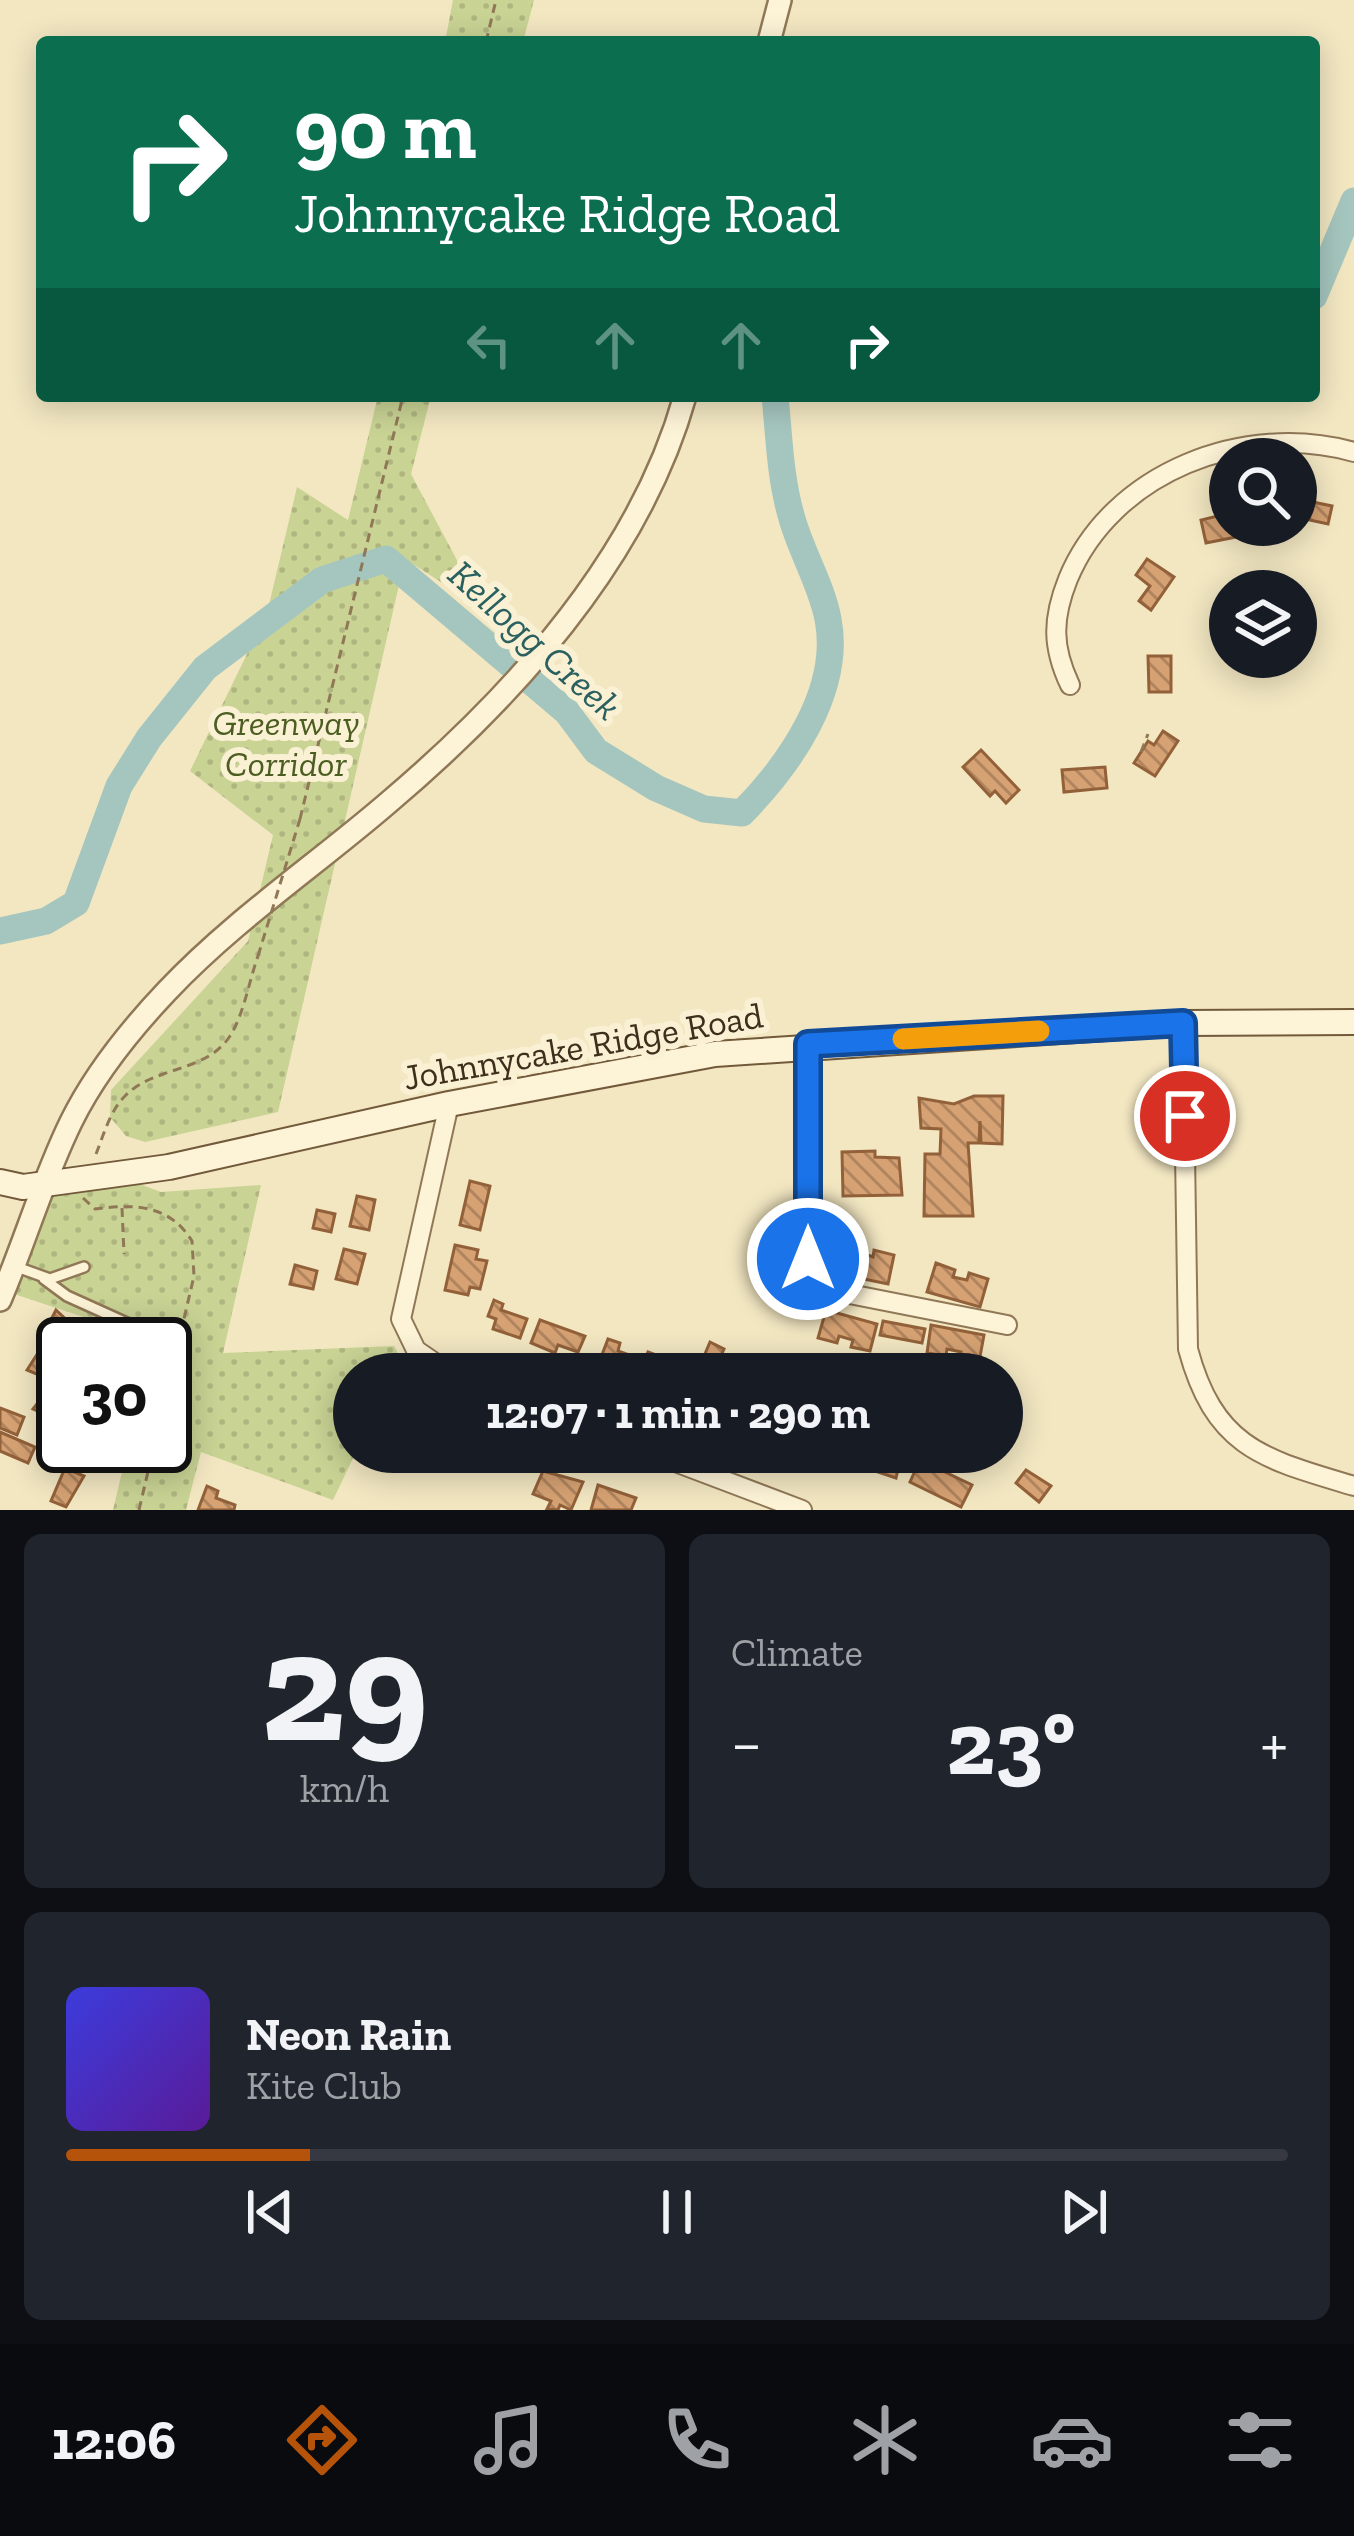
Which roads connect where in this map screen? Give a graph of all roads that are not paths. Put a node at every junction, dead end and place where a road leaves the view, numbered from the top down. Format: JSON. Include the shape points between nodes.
{"nodes":[{"id":1,"x":780,"y":0,"type":"edge"},
{"id":2,"x":771,"y":36,"type":"edge"},
{"id":3,"x":683,"y":402,"type":"edge"},
{"id":4,"x":1354,"y":452,"type":"edge"},
{"id":5,"x":1070,"y":686,"type":"dead end"},
{"id":6,"x":1354,"y":1022,"type":"edge"},
{"id":7,"x":702,"y":1023,"type":"dead end"},
{"id":8,"x":1183,"y":1023,"type":"junction"},
{"id":9,"x":808,"y":1044,"type":"junction"},
{"id":10,"x":700,"y":1057,"type":"junction"},
{"id":11,"x":449,"y":1104,"type":"junction"},
{"id":12,"x":0,"y":1182,"type":"edge"},
{"id":13,"x":47,"y":1184,"type":"junction"},
{"id":14,"x":14,"y":1267,"type":"junction"},
{"id":15,"x":84,"y":1268,"type":"dead end"},
{"id":16,"x":44,"y":1279,"type":"junction"},
{"id":17,"x":0,"y":1300,"type":"edge"},
{"id":18,"x":114,"y":1317,"type":"edge"},
{"id":19,"x":1007,"y":1325,"type":"dead end"},
{"id":20,"x":420,"y":1353,"type":"edge"},
{"id":21,"x":704,"y":1473,"type":"edge"},
{"id":22,"x":1354,"y":1486,"type":"edge"},
{"id":23,"x":802,"y":1510,"type":"edge"}],
"edges":[{"from":1,"to":2,"type":"street"},
{"from":3,"to":13,"type":"street","via":[[641,504],[573,610],[503,694],[390,802],[168,990],[93,1082]]},
{"from":4,"to":5,"type":"street","via":[[1303,442],[1222,454],[1163,473],[1118,504],[1080,553],[1057,613],[1056,656]]},
{"from":6,"to":8,"type":"main road","name":"Johnnycake Ridge Road"},
{"from":7,"to":10,"type":"lane"},
{"from":8,"to":9,"type":"main road","name":"Johnnycake Ridge Road"},
{"from":8,"to":22,"type":"street","via":[[1188,1349],[1204,1400],[1252,1452]]},
{"from":9,"to":10,"type":"main road","name":"Johnnycake Ridge Road"},
{"from":9,"to":19,"type":"street","via":[[814,1287]]},
{"from":10,"to":11,"type":"main road","name":"Johnnycake Ridge Road"},
{"from":11,"to":13,"type":"main road","name":"Johnnycake Ridge Road","via":[[189,1163]]},
{"from":11,"to":20,"type":"street","via":[[401,1319]]},
{"from":12,"to":13,"type":"main road","name":"Johnnycake Ridge Road"},
{"from":13,"to":14,"type":"street"},
{"from":14,"to":16,"type":"lane"},
{"from":14,"to":17,"type":"street"},
{"from":15,"to":16,"type":"lane"},
{"from":16,"to":18,"type":"lane"},
{"from":21,"to":23,"type":"street"}]}
